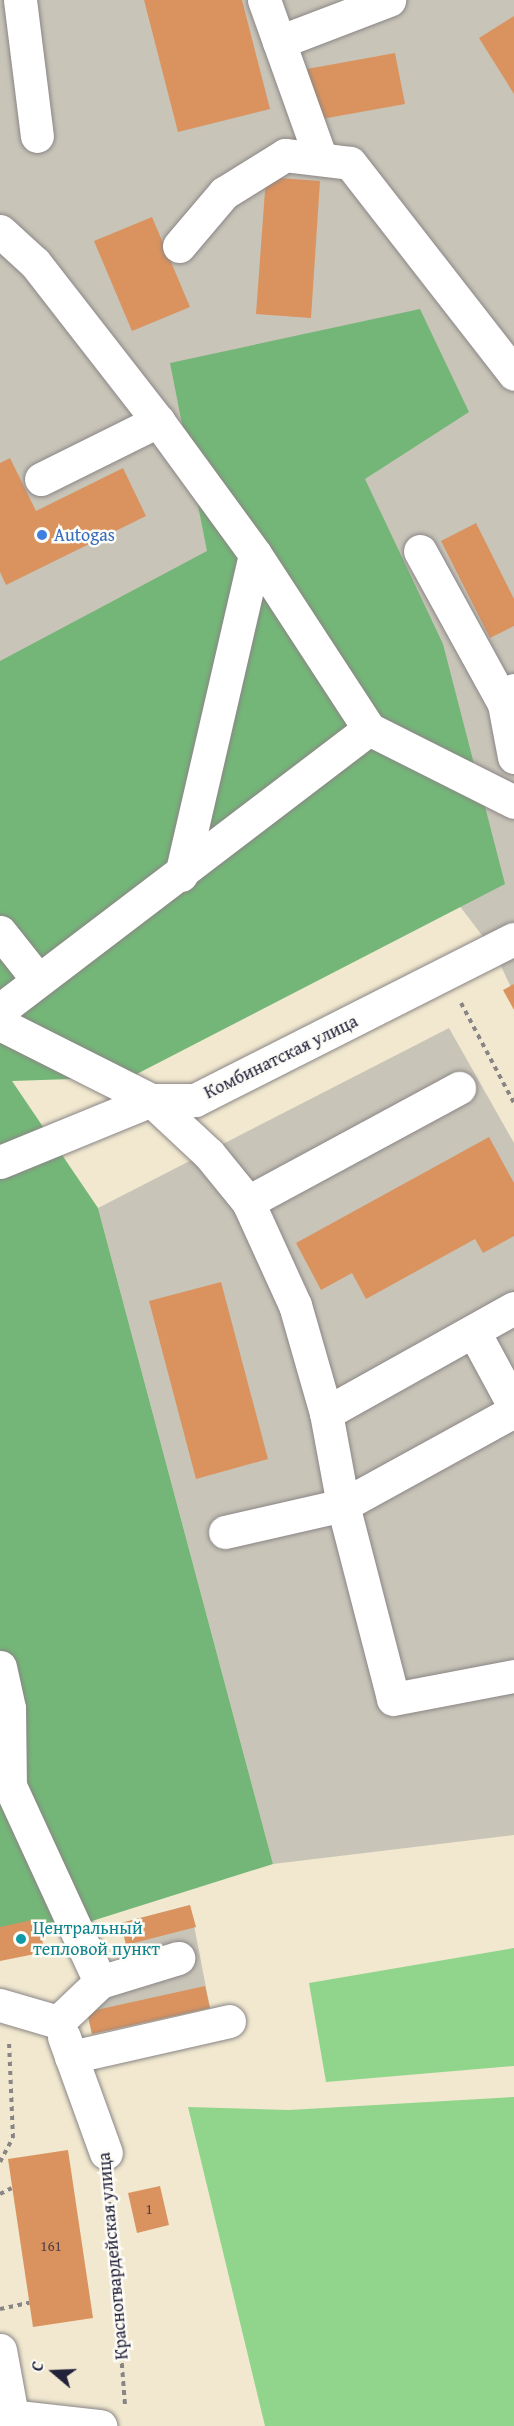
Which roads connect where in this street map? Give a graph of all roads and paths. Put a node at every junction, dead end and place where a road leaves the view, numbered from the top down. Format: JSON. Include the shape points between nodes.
{"nodes":[{"id":1,"x":20,"y":0,"type":"edge"},
{"id":2,"x":264,"y":0,"type":"edge"},
{"id":3,"x":389,"y":0,"type":"edge"},
{"id":4,"x":279,"y":42,"type":"junction"},
{"id":5,"x":37,"y":136,"type":"dead end"},
{"id":6,"x":321,"y":159,"type":"junction"},
{"id":7,"x":0,"y":231,"type":"edge"},
{"id":8,"x":179,"y":246,"type":"dead end"},
{"id":9,"x":514,"y":374,"type":"edge"},
{"id":10,"x":158,"y":421,"type":"junction"},
{"id":11,"x":41,"y":479,"type":"dead end"},
{"id":12,"x":420,"y":551,"type":"dead end"},
{"id":13,"x":255,"y":554,"type":"junction"},
{"id":14,"x":509,"y":697,"type":"edge"},
{"id":15,"x":369,"y":729,"type":"junction"},
{"id":16,"x":514,"y":757,"type":"edge"},
{"id":17,"x":514,"y":802,"type":"edge"},
{"id":18,"x":180,"y":875,"type":"junction"},
{"id":19,"x":0,"y":932,"type":"edge"},
{"id":20,"x":504,"y":945,"type":"edge"},
{"id":21,"x":446,"y":975,"type":"junction"},
{"id":22,"x":38,"y":980,"type":"junction"},
{"id":23,"x":0,"y":1010,"type":"edge"},
{"id":24,"x":0,"y":1024,"type":"edge"},
{"id":25,"x":459,"y":1088,"type":"dead end"},
{"id":26,"x":152,"y":1100,"type":"junction"},
{"id":27,"x":514,"y":1103,"type":"edge"},
{"id":28,"x":0,"y":1162,"type":"edge"},
{"id":29,"x":248,"y":1202,"type":"junction"},
{"id":30,"x":514,"y":1308,"type":"edge"},
{"id":31,"x":474,"y":1332,"type":"junction"},
{"id":32,"x":514,"y":1406,"type":"edge"},
{"id":33,"x":514,"y":1411,"type":"edge"},
{"id":34,"x":326,"y":1413,"type":"junction"},
{"id":35,"x":343,"y":1505,"type":"junction"},
{"id":36,"x":225,"y":1532,"type":"dead end"},
{"id":37,"x":0,"y":1667,"type":"edge"},
{"id":38,"x":514,"y":1676,"type":"edge"},
{"id":39,"x":178,"y":1958,"type":"dead end"},
{"id":40,"x":100,"y":1982,"type":"junction"},
{"id":41,"x":4,"y":2005,"type":"edge"},
{"id":42,"x":230,"y":2021,"type":"dead end"},
{"id":43,"x":58,"y":2022,"type":"junction"},
{"id":44,"x":71,"y":2056,"type":"junction"},
{"id":45,"x":106,"y":2154,"type":"joint"},
{"id":46,"x":0,"y":2162,"type":"edge"},
{"id":47,"x":12,"y":2188,"type":"dead end"},
{"id":48,"x":0,"y":2194,"type":"edge"},
{"id":49,"x":29,"y":2303,"type":"dead end"},
{"id":50,"x":0,"y":2309,"type":"edge"},
{"id":51,"x":0,"y":2350,"type":"edge"},
{"id":52,"x":9,"y":2418,"type":"edge"},
{"id":53,"x":113,"y":2420,"type":"edge"}],
"edges":[{"from":1,"to":5,"type":"street"},
{"from":2,"to":4,"type":"street"},
{"from":3,"to":4,"type":"street"},
{"from":4,"to":6,"type":"street"},
{"from":6,"to":8,"type":"street","via":[[285,155],[224,194]]},
{"from":6,"to":9,"type":"street","via":[[350,163]]},
{"from":7,"to":10,"type":"street","via":[[34,263]]},
{"from":10,"to":11,"type":"street"},
{"from":10,"to":13,"type":"street"},
{"from":12,"to":14,"type":"street"},
{"from":13,"to":15,"type":"street"},
{"from":13,"to":18,"type":"street"},
{"from":14,"to":16,"type":"street"},
{"from":15,"to":17,"type":"street"},
{"from":15,"to":18,"type":"street"},
{"from":18,"to":22,"type":"street"},
{"from":19,"to":22,"type":"street"},
{"from":20,"to":21,"type":"street","name":"Комбинатская улица"},
{"from":21,"to":26,"type":"street","name":"Комбинатская улица","via":[[195,1100]]},
{"from":21,"to":27,"type":"path"},
{"from":22,"to":23,"type":"street"},
{"from":24,"to":26,"type":"street","name":"Комбинатская улица"},
{"from":25,"to":29,"type":"street"},
{"from":26,"to":28,"type":"street"},
{"from":26,"to":29,"type":"street","via":[[209,1154]]},
{"from":29,"to":34,"type":"street","via":[[296,1305]]},
{"from":30,"to":31,"type":"street"},
{"from":31,"to":32,"type":"street"},
{"from":31,"to":34,"type":"street"},
{"from":33,"to":35,"type":"street"},
{"from":34,"to":35,"type":"street"},
{"from":35,"to":36,"type":"street"},
{"from":35,"to":38,"type":"street","via":[[393,1699]]},
{"from":37,"to":40,"type":"street","via":[[9,1708],[10,1786]]},
{"from":39,"to":40,"type":"street"},
{"from":40,"to":43,"type":"street"},
{"from":41,"to":43,"type":"street"},
{"from":41,"to":46,"type":"path","via":[[13,2138]]},
{"from":42,"to":44,"type":"street"},
{"from":43,"to":44,"type":"street","name":"Красногвардейская улица"},
{"from":44,"to":45,"type":"street","name":"Красногвардейская улица"},
{"from":45,"to":53,"type":"path","name":"Красногвардейская улица"},
{"from":47,"to":48,"type":"path"},
{"from":49,"to":50,"type":"path"},
{"from":51,"to":52,"type":"street"},
{"from":52,"to":53,"type":"street"}]}
